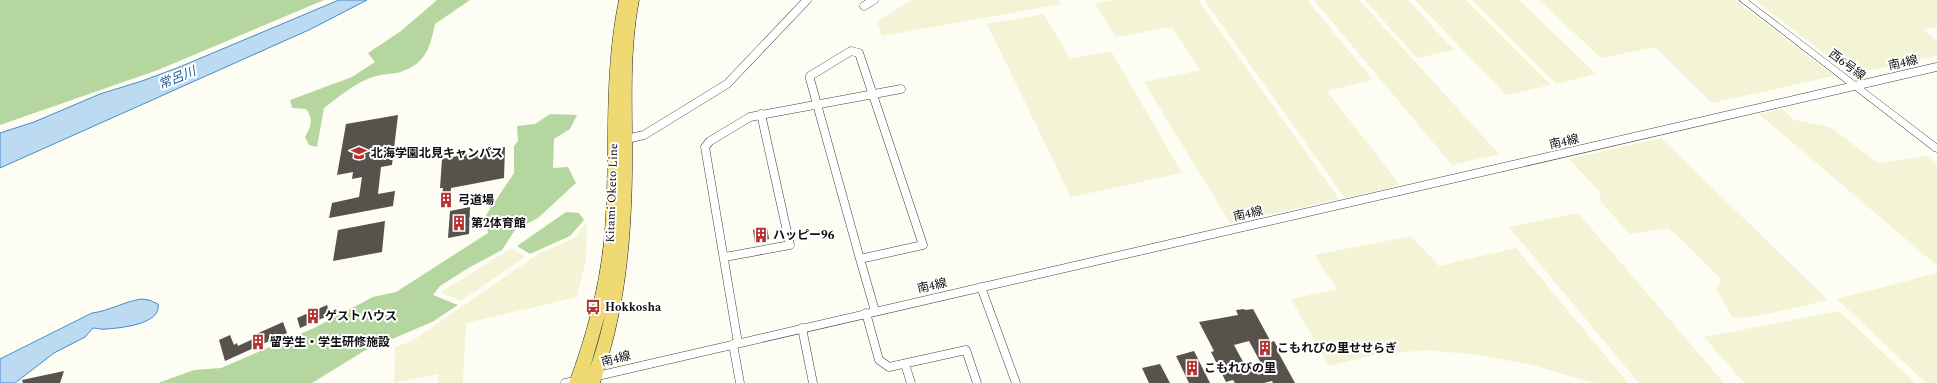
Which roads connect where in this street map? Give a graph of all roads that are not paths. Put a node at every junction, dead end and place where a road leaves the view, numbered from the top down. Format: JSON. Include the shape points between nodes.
{"nodes":[{"id":1,"x":624,"y":0,"type":"edge"},
{"id":2,"x":634,"y":0,"type":"edge"},
{"id":3,"x":807,"y":0,"type":"edge"},
{"id":4,"x":874,"y":0,"type":"edge"},
{"id":5,"x":1743,"y":0,"type":"edge"},
{"id":6,"x":864,"y":6,"type":"dead end"},
{"id":7,"x":1937,"y":67,"type":"edge"},
{"id":8,"x":1855,"y":86,"type":"junction"},
{"id":9,"x":901,"y":89,"type":"dead end"},
{"id":10,"x":872,"y":94,"type":"junction"},
{"id":11,"x":816,"y":104,"type":"junction"},
{"id":12,"x":761,"y":114,"type":"junction"},
{"id":13,"x":620,"y":141,"type":"junction"},
{"id":14,"x":1937,"y":149,"type":"edge"},
{"id":15,"x":724,"y":257,"type":"junction"},
{"id":16,"x":860,"y":259,"type":"junction"},
{"id":17,"x":981,"y":287,"type":"junction"},
{"id":18,"x":871,"y":312,"type":"junction"},
{"id":19,"x":802,"y":328,"type":"junction"},
{"id":20,"x":735,"y":343,"type":"junction"},
{"id":21,"x":905,"y":364,"type":"junction"},
{"id":22,"x":581,"y":381,"type":"edge"},
{"id":23,"x":740,"y":383,"type":"edge"},
{"id":24,"x":812,"y":383,"type":"edge"},
{"id":25,"x":911,"y":383,"type":"edge"},
{"id":26,"x":977,"y":383,"type":"edge"},
{"id":27,"x":1016,"y":383,"type":"edge"}],
"edges":[{"from":1,"to":13,"type":"main road","name":"Kitami Oketo Line","via":[[618,25]]},
{"from":2,"to":13,"type":"main road","name":"Kitami Oketo Line","via":[[628,24]]},
{"from":3,"to":13,"type":"street","via":[[727,84],[644,135]]},
{"from":4,"to":6,"type":"street"},
{"from":5,"to":8,"type":"street","name":"西6号線"},
{"from":7,"to":8,"type":"street","name":"南4線"},
{"from":8,"to":14,"type":"street","name":"西6号線"},
{"from":8,"to":17,"type":"street","name":"南4線"},
{"from":9,"to":10,"type":"street"},
{"from":10,"to":11,"type":"street"},
{"from":10,"to":11,"type":"street","via":[[859,53],[851,51],[810,76]]},
{"from":10,"to":16,"type":"street","via":[[923,245]]},
{"from":11,"to":12,"type":"street"},
{"from":11,"to":16,"type":"street"},
{"from":12,"to":15,"type":"street","via":[[750,117],[710,141],[705,147]]},
{"from":12,"to":15,"type":"street","via":[[790,245]]},
{"from":13,"to":22,"type":"main road","name":"Kitami Oketo Line","via":[[605,284]]},
{"from":15,"to":20,"type":"street"},
{"from":16,"to":18,"type":"street"},
{"from":17,"to":18,"type":"street","name":"南4線"},
{"from":17,"to":27,"type":"street"},
{"from":18,"to":19,"type":"street","name":"南4線"},
{"from":18,"to":21,"type":"street","via":[[879,360],[889,367]]},
{"from":19,"to":20,"type":"street","name":"南4線"},
{"from":19,"to":24,"type":"street"},
{"from":20,"to":22,"type":"street","name":"南4線"},
{"from":20,"to":23,"type":"street"},
{"from":21,"to":25,"type":"street"},
{"from":21,"to":26,"type":"street","via":[[966,350]]}]}
